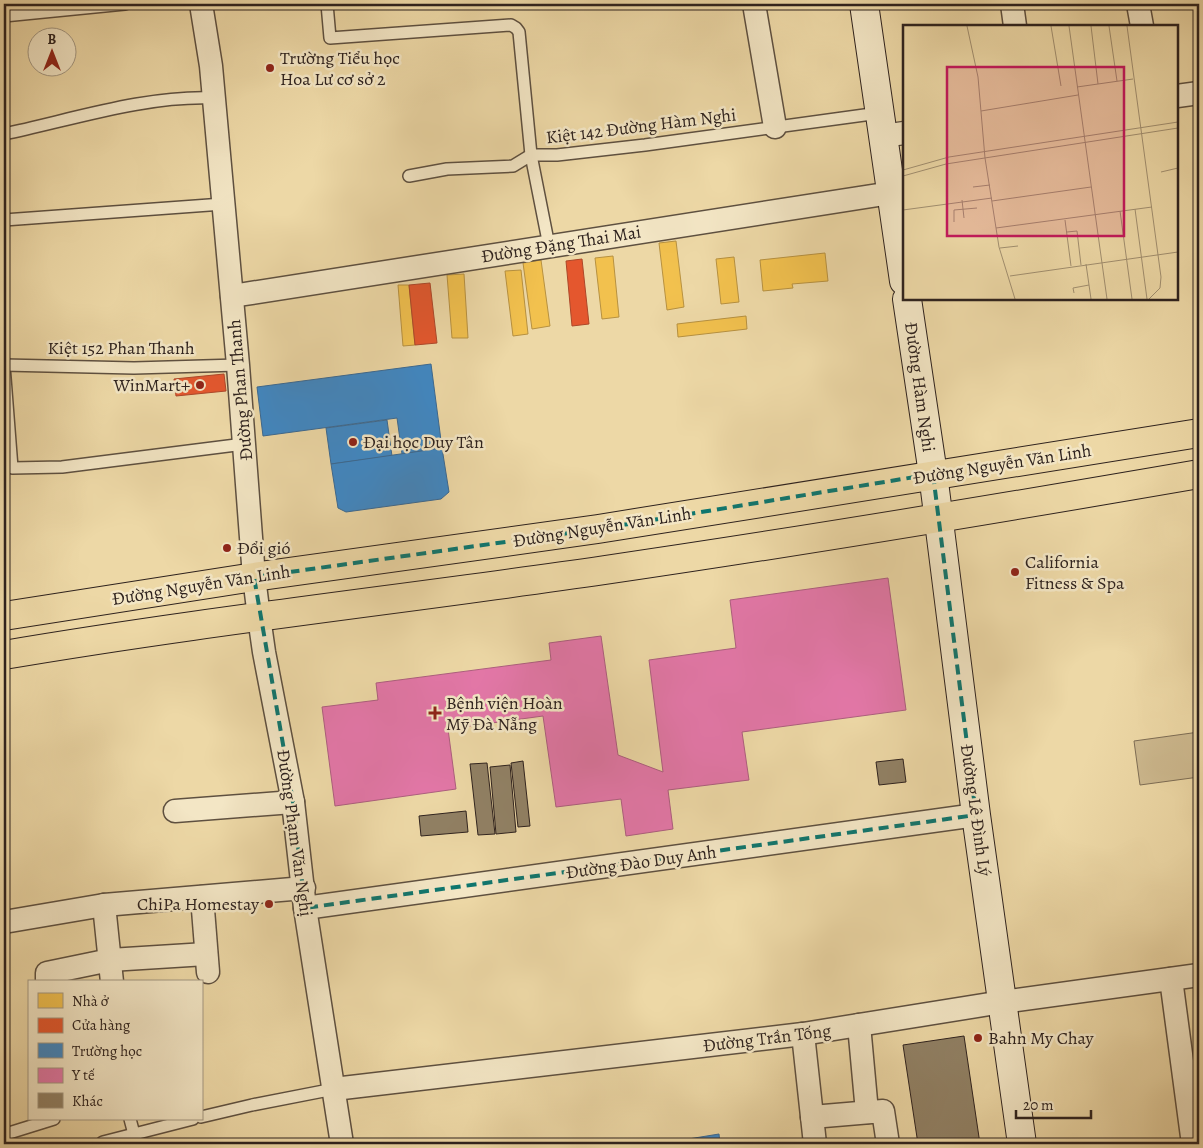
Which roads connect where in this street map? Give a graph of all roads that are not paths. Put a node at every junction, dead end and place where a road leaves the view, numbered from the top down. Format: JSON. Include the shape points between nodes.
{"nodes":[{"id":1,"x":125,"y":4,"type":"edge"},
{"id":2,"x":200,"y":4,"type":"edge"},
{"id":3,"x":327,"y":4,"type":"edge"},
{"id":4,"x":754,"y":4,"type":"edge"},
{"id":5,"x":864,"y":4,"type":"edge"},
{"id":6,"x":1012,"y":4,"type":"edge"},
{"id":7,"x":1138,"y":4,"type":"edge"},
{"id":8,"x":4,"y":16,"type":"edge"},
{"id":9,"x":1015,"y":25,"type":"edge"},
{"id":10,"x":1142,"y":25,"type":"edge"},
{"id":11,"x":1199,"y":93,"type":"edge"},
{"id":12,"x":1178,"y":96,"type":"edge"},
{"id":13,"x":214,"y":98,"type":"junction"},
{"id":14,"x":775,"y":127,"type":"junction"},
{"id":15,"x":889,"y":127,"type":"edge"},
{"id":16,"x":4,"y":134,"type":"edge"},
{"id":17,"x":531,"y":155,"type":"junction"},
{"id":18,"x":409,"y":176,"type":"dead end"},
{"id":19,"x":891,"y":193,"type":"junction"},
{"id":20,"x":223,"y":204,"type":"junction"},
{"id":21,"x":4,"y":220,"type":"edge"},
{"id":22,"x":548,"y":246,"type":"junction"},
{"id":23,"x":903,"y":274,"type":"edge"},
{"id":24,"x":232,"y":296,"type":"junction"},
{"id":25,"x":907,"y":300,"type":"edge"},
{"id":26,"x":4,"y":365,"type":"edge"},
{"id":27,"x":238,"y":365,"type":"junction"},
{"id":28,"x":1199,"y":433,"type":"edge"},
{"id":29,"x":244,"y":444,"type":"junction"},
{"id":30,"x":8,"y":469,"type":"edge"},
{"id":31,"x":933,"y":474,"type":"junction"},
{"id":32,"x":1199,"y":474,"type":"edge"},
{"id":33,"x":939,"y":519,"type":"junction"},
{"id":34,"x":254,"y":577,"type":"junction"},
{"id":35,"x":4,"y":616,"type":"edge"},
{"id":36,"x":259,"y":617,"type":"junction"},
{"id":37,"x":4,"y":654,"type":"edge"},
{"id":38,"x":293,"y":802,"type":"junction"},
{"id":39,"x":175,"y":811,"type":"dead end"},
{"id":40,"x":976,"y":816,"type":"junction"},
{"id":41,"x":202,"y":897,"type":"junction"},
{"id":42,"x":305,"y":898,"type":"junction"},
{"id":43,"x":104,"y":905,"type":"junction"},
{"id":44,"x":4,"y":922,"type":"edge"},
{"id":45,"x":110,"y":960,"type":"junction"},
{"id":46,"x":1199,"y":975,"type":"edge"},
{"id":47,"x":1171,"y":979,"type":"junction"},
{"id":48,"x":47,"y":980,"type":"edge"},
{"id":49,"x":112,"y":980,"type":"edge"},
{"id":50,"x":1002,"y":1002,"type":"junction"},
{"id":51,"x":859,"y":1025,"type":"junction"},
{"id":52,"x":802,"y":1034,"type":"junction"},
{"id":53,"x":334,"y":1089,"type":"junction"},
{"id":54,"x":867,"y":1112,"type":"junction"},
{"id":55,"x":202,"y":1117,"type":"edge"},
{"id":56,"x":812,"y":1117,"type":"junction"},
{"id":57,"x":51,"y":1120,"type":"edge"},
{"id":58,"x":130,"y":1120,"type":"edge"},
{"id":59,"x":190,"y":1120,"type":"edge"},
{"id":60,"x":9,"y":1133,"type":"dead end"},
{"id":61,"x":134,"y":1134,"type":"junction"},
{"id":62,"x":103,"y":1144,"type":"edge"},
{"id":63,"x":342,"y":1144,"type":"edge"},
{"id":64,"x":815,"y":1144,"type":"edge"},
{"id":65,"x":888,"y":1144,"type":"edge"},
{"id":66,"x":1022,"y":1144,"type":"edge"},
{"id":67,"x":1193,"y":1144,"type":"edge"}],
"edges":[{"from":1,"to":8,"type":"lane"},
{"from":2,"to":13,"type":"street","name":"Đường Phan Thanh"},
{"from":3,"to":17,"type":"lane","via":[[330,38],[511,25],[516,28],[519,32]]},
{"from":4,"to":14,"type":"street"},
{"from":5,"to":15,"type":"main road"},
{"from":6,"to":9,"type":"street"},
{"from":7,"to":10,"type":"street"},
{"from":11,"to":12,"type":"street"},
{"from":13,"to":16,"type":"lane","via":[[189,97],[151,103]]},
{"from":13,"to":20,"type":"street","name":"Đường Phan Thanh"},
{"from":14,"to":15,"type":"lane","name":"Kiệt 142 Đường Hàm Nghi"},
{"from":14,"to":17,"type":"lane","name":"Kiệt 142 Đường Hàm Nghi","via":[[645,146]]},
{"from":15,"to":19,"type":"main road"},
{"from":17,"to":18,"type":"lane","name":"Kiệt 142 Đường Hàm Nghi","via":[[513,166],[447,169]]},
{"from":17,"to":22,"type":"lane"},
{"from":19,"to":22,"type":"street","name":"Đường Đặng Thai Mai"},
{"from":19,"to":23,"type":"main road"},
{"from":20,"to":21,"type":"lane"},
{"from":20,"to":24,"type":"street","name":"Đường Phan Thanh"},
{"from":22,"to":24,"type":"street","name":"Đường Đặng Thai Mai"},
{"from":24,"to":27,"type":"street","name":"Đường Phan Thanh"},
{"from":25,"to":31,"type":"main road","name":"Đường Hàm Nghi"},
{"from":26,"to":27,"type":"lane","name":"Kiệt 152 Phan Thanh","via":[[134,368]]},
{"from":26,"to":30,"type":"lane"},
{"from":27,"to":29,"type":"street","name":"Đường Phan Thanh"},
{"from":28,"to":31,"type":"main road","name":"Đường Nguyễn Văn Linh"},
{"from":29,"to":30,"type":"lane","via":[[62,467]]},
{"from":29,"to":34,"type":"street","name":"Đường Phan Thanh"},
{"from":31,"to":33,"type":"main road","name":"Đường Lê Đình Lý"},
{"from":31,"to":34,"type":"main road","name":"Đường Nguyễn Văn Linh","via":[[598,529]]},
{"from":32,"to":33,"type":"main road"},
{"from":33,"to":36,"type":"main road","via":[[606,570]]},
{"from":33,"to":40,"type":"main road","name":"Đường Lê Đình Lý"},
{"from":34,"to":35,"type":"main road","name":"Đường Nguyễn Văn Linh"},
{"from":34,"to":36,"type":"street","name":"Đường Phạm Văn Nghị"},
{"from":36,"to":37,"type":"main road"},
{"from":36,"to":38,"type":"street","name":"Đường Phạm Văn Nghị"},
{"from":38,"to":39,"type":"street"},
{"from":38,"to":42,"type":"street","name":"Đường Phạm Văn Nghị"},
{"from":40,"to":42,"type":"street","name":"Đường Đào Duy Anh"},
{"from":40,"to":50,"type":"main road","name":"Đường Lê Đình Lý"},
{"from":41,"to":42,"type":"street","name":"Đường Đào Duy Anh"},
{"from":41,"to":43,"type":"street","name":"Đường Đào Duy Anh"},
{"from":41,"to":45,"type":"street","via":[[207,963]]},
{"from":42,"to":53,"type":"street","name":"Đường Phạm Văn Nghị"},
{"from":43,"to":44,"type":"street","name":"Đường Đào Duy Anh"},
{"from":43,"to":45,"type":"street"},
{"from":45,"to":48,"type":"street","via":[[47,973]]},
{"from":45,"to":49,"type":"street"},
{"from":46,"to":47,"type":"street","name":"Đường Trần Tống"},
{"from":47,"to":50,"type":"street","name":"Đường Trần Tống"},
{"from":47,"to":67,"type":"street"},
{"from":50,"to":51,"type":"street","name":"Đường Trần Tống"},
{"from":50,"to":66,"type":"main road","name":"Đường Lê Đình Lý"},
{"from":51,"to":52,"type":"street","name":"Đường Trần Tống"},
{"from":51,"to":54,"type":"street"},
{"from":52,"to":53,"type":"street","name":"Đường Trần Tống"},
{"from":52,"to":56,"type":"street"},
{"from":53,"to":55,"type":"lane"},
{"from":53,"to":63,"type":"street","name":"Đường Phạm Văn Nghị"},
{"from":54,"to":56,"type":"street"},
{"from":54,"to":65,"type":"street","via":[[884,1111]]},
{"from":56,"to":64,"type":"street"},
{"from":57,"to":60,"type":"lane"},
{"from":58,"to":61,"type":"lane"},
{"from":59,"to":61,"type":"lane"},
{"from":61,"to":62,"type":"lane"}]}
